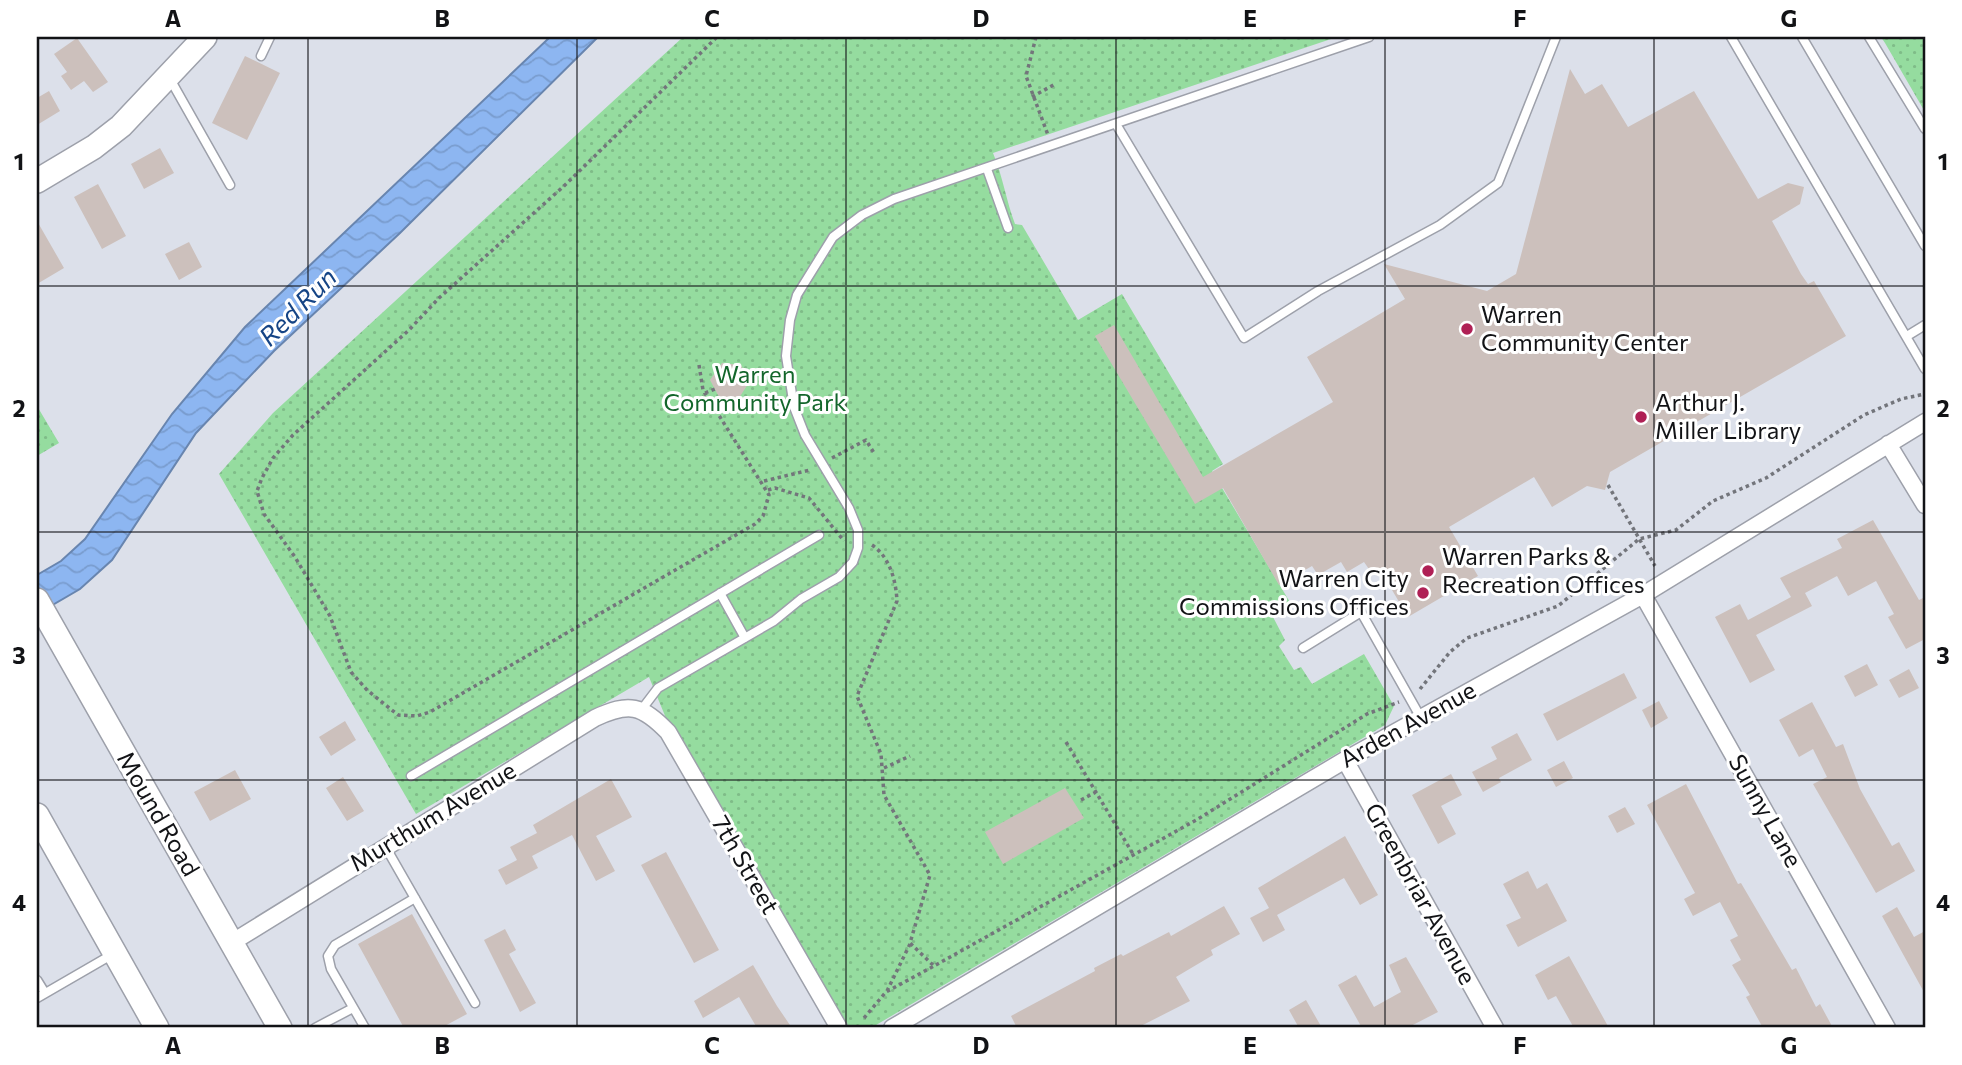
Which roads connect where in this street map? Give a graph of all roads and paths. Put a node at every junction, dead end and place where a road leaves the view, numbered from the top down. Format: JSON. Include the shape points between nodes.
{"nodes":[{"id":1,"x":205,"y":37,"type":"edge"},
{"id":2,"x":270,"y":37,"type":"edge"},
{"id":3,"x":717,"y":37,"type":"edge"},
{"id":4,"x":1036,"y":37,"type":"edge"},
{"id":5,"x":1370,"y":37,"type":"edge"},
{"id":6,"x":1556,"y":37,"type":"edge"},
{"id":7,"x":1731,"y":37,"type":"edge"},
{"id":8,"x":1802,"y":37,"type":"edge"},
{"id":9,"x":1869,"y":37,"type":"edge"},
{"id":10,"x":261,"y":56,"type":"dead end"},
{"id":11,"x":168,"y":76,"type":"junction"},
{"id":12,"x":1055,"y":84,"type":"dead end"},
{"id":13,"x":1032,"y":97,"type":"junction"},
{"id":14,"x":1116,"y":124,"type":"junction"},
{"id":15,"x":1925,"y":129,"type":"edge"},
{"id":16,"x":1052,"y":147,"type":"junction"},
{"id":17,"x":987,"y":169,"type":"junction"},
{"id":18,"x":37,"y":181,"type":"edge"},
{"id":19,"x":230,"y":185,"type":"dead end"},
{"id":20,"x":1008,"y":228,"type":"dead end"},
{"id":21,"x":1925,"y":246,"type":"edge"},
{"id":22,"x":1925,"y":325,"type":"edge"},
{"id":23,"x":1907,"y":336,"type":"junction"},
{"id":24,"x":699,"y":365,"type":"dead end"},
{"id":25,"x":1925,"y":369,"type":"edge"},
{"id":26,"x":715,"y":388,"type":"dead end"},
{"id":27,"x":705,"y":393,"type":"junction"},
{"id":28,"x":1925,"y":394,"type":"edge"},
{"id":29,"x":1925,"y":422,"type":"edge"},
{"id":30,"x":1888,"y":443,"type":"junction"},
{"id":31,"x":1608,"y":485,"type":"dead end"},
{"id":32,"x":768,"y":491,"type":"junction"},
{"id":33,"x":1925,"y":505,"type":"edge"},
{"id":34,"x":819,"y":535,"type":"dead end"},
{"id":35,"x":1639,"y":539,"type":"junction"},
{"id":36,"x":858,"y":544,"type":"junction"},
{"id":37,"x":1656,"y":568,"type":"dead end"},
{"id":38,"x":720,"y":593,"type":"junction"},
{"id":39,"x":1643,"y":594,"type":"junction"},
{"id":40,"x":37,"y":600,"type":"edge"},
{"id":41,"x":745,"y":638,"type":"junction"},
{"id":42,"x":1303,"y":648,"type":"dead end"},
{"id":43,"x":1408,"y":697,"type":"junction"},
{"id":44,"x":642,"y":709,"type":"junction"},
{"id":45,"x":1421,"y":718,"type":"junction"},
{"id":46,"x":1066,"y":743,"type":"dead end"},
{"id":47,"x":911,"y":756,"type":"dead end"},
{"id":48,"x":1345,"y":760,"type":"junction"},
{"id":49,"x":883,"y":768,"type":"junction"},
{"id":50,"x":411,"y":776,"type":"dead end"},
{"id":51,"x":1096,"y":792,"type":"junction"},
{"id":52,"x":1081,"y":800,"type":"dead end"},
{"id":53,"x":37,"y":815,"type":"edge"},
{"id":54,"x":385,"y":846,"type":"junction"},
{"id":55,"x":1133,"y":854,"type":"junction"},
{"id":56,"x":415,"y":898,"type":"junction"},
{"id":57,"x":231,"y":943,"type":"junction"},
{"id":58,"x":910,"y":943,"type":"junction"},
{"id":59,"x":115,"y":953,"type":"junction"},
{"id":60,"x":934,"y":966,"type":"junction"},
{"id":61,"x":37,"y":980,"type":"edge"},
{"id":62,"x":886,"y":992,"type":"junction"},
{"id":63,"x":41,"y":996,"type":"edge"},
{"id":64,"x":475,"y":1003,"type":"dead end"},
{"id":65,"x":353,"y":1008,"type":"junction"},
{"id":66,"x":864,"y":1018,"type":"dead end"},
{"id":67,"x":1493,"y":1027,"type":"edge"},
{"id":68,"x":157,"y":1028,"type":"edge"},
{"id":69,"x":280,"y":1028,"type":"edge"},
{"id":70,"x":315,"y":1028,"type":"edge"},
{"id":71,"x":365,"y":1028,"type":"edge"},
{"id":72,"x":839,"y":1028,"type":"edge"},
{"id":73,"x":892,"y":1028,"type":"edge"},
{"id":74,"x":1887,"y":1028,"type":"edge"}],
"edges":[{"from":1,"to":11,"type":"main road"},
{"from":2,"to":10,"type":"lane"},
{"from":3,"to":32,"type":"path","via":[[564,186],[293,435],[273,458],[257,491],[264,514],[330,616],[351,671],[385,706],[406,716],[430,712],[454,699],[755,524],[768,504]]},
{"from":4,"to":13,"type":"path","via":[[1026,76]]},
{"from":5,"to":14,"type":"lane"},
{"from":6,"to":14,"type":"lane","via":[[1497,183],[1440,225],[1318,291],[1244,338]]},
{"from":7,"to":23,"type":"lane"},
{"from":8,"to":21,"type":"lane"},
{"from":9,"to":15,"type":"lane"},
{"from":11,"to":18,"type":"main road","via":[[121,126]]},
{"from":11,"to":19,"type":"lane"},
{"from":12,"to":13,"type":"path"},
{"from":13,"to":16,"type":"path"},
{"from":14,"to":16,"type":"lane"},
{"from":16,"to":17,"type":"lane"},
{"from":17,"to":20,"type":"lane"},
{"from":17,"to":36,"type":"lane","via":[[894,199],[862,215],[833,237],[797,295],[786,356],[794,407],[805,435],[849,508]]},
{"from":22,"to":23,"type":"lane"},
{"from":23,"to":25,"type":"lane"},
{"from":24,"to":27,"type":"path"},
{"from":26,"to":27,"type":"path"},
{"from":27,"to":32,"type":"path"},
{"from":28,"to":35,"type":"path","via":[[1864,415],[1766,478],[1713,501],[1676,530]]},
{"from":29,"to":30,"type":"street","name":"Arden Avenue"},
{"from":30,"to":33,"type":"street"},
{"from":30,"to":39,"type":"street","name":"Arden Avenue"},
{"from":31,"to":35,"type":"path"},
{"from":32,"to":36,"type":"path","via":[[775,488],[808,498],[840,538]]},
{"from":34,"to":38,"type":"lane"},
{"from":35,"to":37,"type":"path"},
{"from":35,"to":43,"type":"path","via":[[1558,606],[1467,638],[1418,692]]},
{"from":36,"to":41,"type":"lane","via":[[853,562],[839,577]]},
{"from":36,"to":49,"type":"path","via":[[879,550],[885,557],[897,590],[894,614],[857,696]]},
{"from":38,"to":41,"type":"lane"},
{"from":38,"to":50,"type":"lane"},
{"from":39,"to":45,"type":"street","name":"Arden Avenue"},
{"from":39,"to":74,"type":"street","name":"Sunny Lane"},
{"from":40,"to":57,"type":"main road","name":"Mound Road"},
{"from":41,"to":44,"type":"lane","via":[[658,688]]},
{"from":42,"to":43,"type":"lane","via":[[1361,612]]},
{"from":43,"to":45,"type":"lane"},
{"from":43,"to":55,"type":"path","via":[[1367,714],[1209,813]]},
{"from":44,"to":54,"type":"street","name":"Murthum Avenue","via":[[623,707],[595,718]]},
{"from":44,"to":72,"type":"street","name":"7th Street","via":[[668,732]]},
{"from":45,"to":48,"type":"street","name":"Arden Avenue"},
{"from":46,"to":51,"type":"path"},
{"from":47,"to":49,"type":"path"},
{"from":48,"to":67,"type":"street","name":"Greenbriar Avenue"},
{"from":48,"to":73,"type":"street","name":"Arden Avenue"},
{"from":49,"to":58,"type":"path","via":[[884,795],[930,875]]},
{"from":51,"to":52,"type":"path"},
{"from":51,"to":55,"type":"path"},
{"from":53,"to":59,"type":"main road"},
{"from":54,"to":56,"type":"lane"},
{"from":54,"to":57,"type":"street","name":"Murthum Avenue"},
{"from":55,"to":60,"type":"path"},
{"from":56,"to":64,"type":"lane"},
{"from":56,"to":65,"type":"lane","via":[[335,945],[328,956]]},
{"from":57,"to":69,"type":"main road","name":"Mound Road"},
{"from":58,"to":60,"type":"path"},
{"from":58,"to":62,"type":"path"},
{"from":59,"to":63,"type":"lane"},
{"from":59,"to":68,"type":"main road"},
{"from":60,"to":62,"type":"path"},
{"from":61,"to":63,"type":"lane"},
{"from":62,"to":66,"type":"path"},
{"from":65,"to":70,"type":"lane"},
{"from":65,"to":71,"type":"lane"}]}
